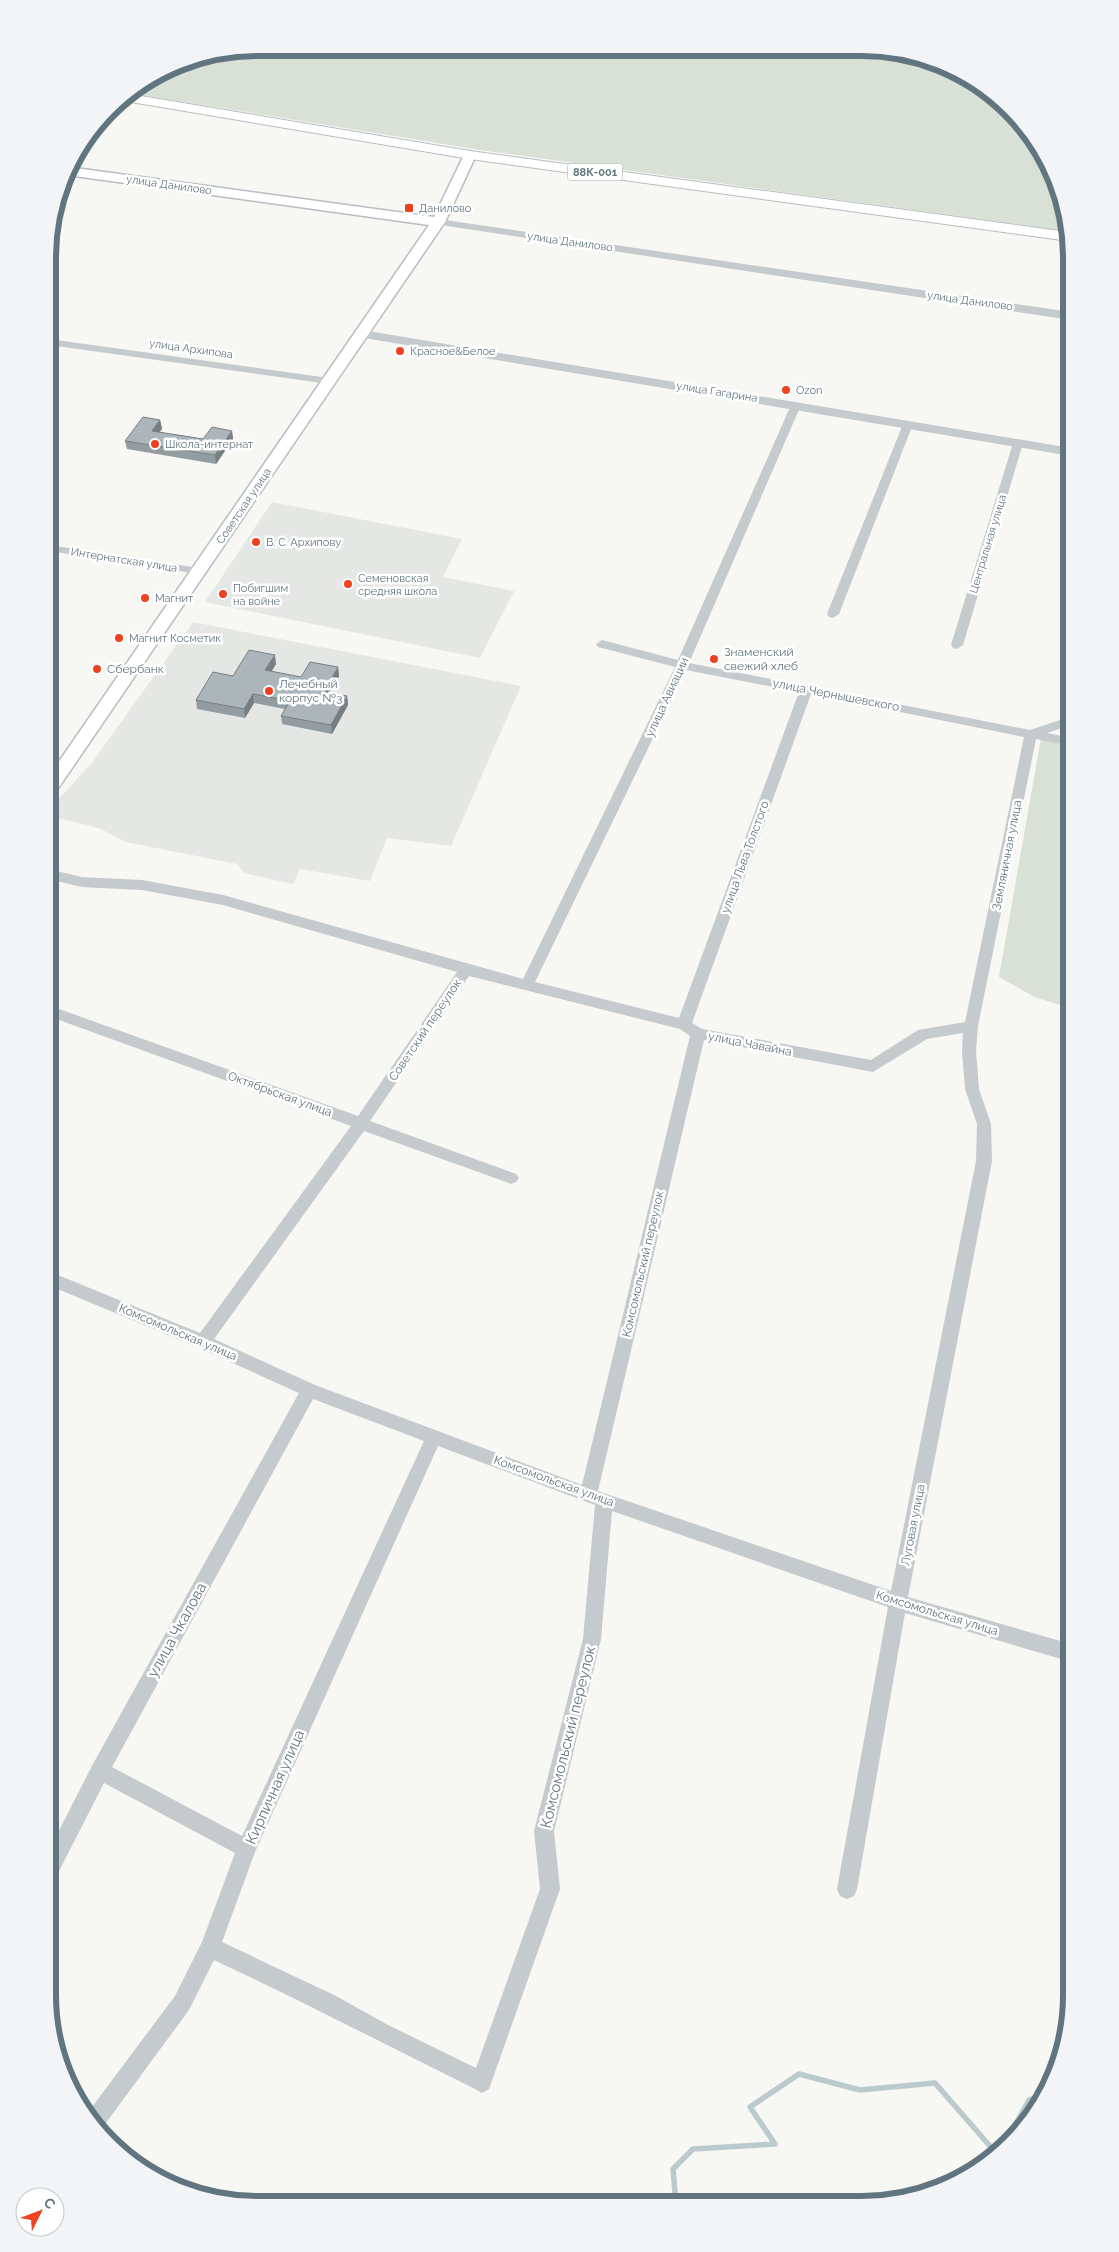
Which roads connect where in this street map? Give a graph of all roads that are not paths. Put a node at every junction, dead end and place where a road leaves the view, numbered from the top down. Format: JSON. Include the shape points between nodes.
{"nodes":[{"id":1,"x":134,"y":99,"type":"edge"},
{"id":2,"x":470,"y":155,"type":"junction"},
{"id":3,"x":76,"y":172,"type":"edge"},
{"id":4,"x":438,"y":222,"type":"junction"},
{"id":5,"x":1061,"y":236,"type":"edge"},
{"id":6,"x":1063,"y":315,"type":"edge"},
{"id":7,"x":362,"y":334,"type":"junction"},
{"id":8,"x":56,"y":343,"type":"edge"},
{"id":9,"x":329,"y":381,"type":"junction"},
{"id":10,"x":796,"y":405,"type":"junction"},
{"id":11,"x":908,"y":424,"type":"junction"},
{"id":12,"x":1018,"y":443,"type":"junction"},
{"id":13,"x":1063,"y":450,"type":"edge"},
{"id":14,"x":56,"y":549,"type":"edge"},
{"id":15,"x":199,"y":571,"type":"junction"},
{"id":16,"x":833,"y":614,"type":"dead end"},
{"id":17,"x":602,"y":644,"type":"dead end"},
{"id":18,"x":957,"y":645,"type":"dead end"},
{"id":19,"x":682,"y":665,"type":"junction"},
{"id":20,"x":806,"y":690,"type":"junction"},
{"id":21,"x":1063,"y":723,"type":"edge"},
{"id":22,"x":1031,"y":734,"type":"junction"},
{"id":23,"x":1063,"y":740,"type":"edge"},
{"id":24,"x":56,"y":774,"type":"edge"},
{"id":25,"x":56,"y":877,"type":"edge"},
{"id":26,"x":466,"y":970,"type":"junction"},
{"id":27,"x":527,"y":985,"type":"junction"},
{"id":28,"x":56,"y":1013,"type":"edge"},
{"id":29,"x":684,"y":1025,"type":"junction"},
{"id":30,"x":971,"y":1026,"type":"junction"},
{"id":31,"x":698,"y":1034,"type":"junction"},
{"id":32,"x":361,"y":1123,"type":"junction"},
{"id":33,"x":984,"y":1161,"type":"joint"},
{"id":34,"x":511,"y":1178,"type":"dead end"},
{"id":35,"x":56,"y":1281,"type":"edge"},
{"id":36,"x":203,"y":1342,"type":"junction"},
{"id":37,"x":309,"y":1390,"type":"junction"},
{"id":38,"x":434,"y":1437,"type":"junction"},
{"id":39,"x":596,"y":1498,"type":"junction"},
{"id":40,"x":898,"y":1602,"type":"junction"},
{"id":41,"x":1063,"y":1652,"type":"edge"},
{"id":42,"x":100,"y":1771,"type":"junction"},
{"id":43,"x":246,"y":1849,"type":"junction"},
{"id":44,"x":56,"y":1856,"type":"edge"},
{"id":45,"x":847,"y":1889,"type":"dead end"},
{"id":46,"x":210,"y":1947,"type":"junction"},
{"id":47,"x":98,"y":2117,"type":"edge"}],
"edges":[{"from":1,"to":2,"type":"main road","number":"88К-001"},
{"from":2,"to":4,"type":"main road","name":"Советская улица"},
{"from":2,"to":5,"type":"main road","number":"88К-001"},
{"from":3,"to":4,"type":"main road","name":"улица Данилово"},
{"from":4,"to":6,"type":"street","name":"улица Данилово"},
{"from":4,"to":7,"type":"main road","name":"Советская улица"},
{"from":7,"to":9,"type":"main road","name":"Советская улица"},
{"from":7,"to":10,"type":"street","name":"улица Гагарина"},
{"from":8,"to":9,"type":"street","name":"улица Архипова"},
{"from":9,"to":15,"type":"main road","name":"Советская улица"},
{"from":10,"to":11,"type":"street","name":"улица Гагарина"},
{"from":10,"to":19,"type":"street","name":"улица Авиации"},
{"from":11,"to":12,"type":"street","name":"улица Гагарина"},
{"from":11,"to":16,"type":"street"},
{"from":12,"to":13,"type":"street","name":"улица Гагарина"},
{"from":12,"to":18,"type":"street","name":"Центральная улица"},
{"from":14,"to":15,"type":"street","name":"Интернатская улица"},
{"from":15,"to":24,"type":"main road","name":"Советская улица"},
{"from":17,"to":19,"type":"street","name":"улица Чернышевского"},
{"from":19,"to":20,"type":"street","name":"улица Чернышевского"},
{"from":19,"to":27,"type":"street","name":"улица Авиации"},
{"from":20,"to":22,"type":"street","name":"улица Чернышевского"},
{"from":20,"to":29,"type":"street","name":"улица Льва Толстого"},
{"from":21,"to":22,"type":"street"},
{"from":22,"to":23,"type":"street","name":"улица Чернышевского"},
{"from":22,"to":30,"type":"street","name":"Земляничная улица"},
{"from":25,"to":26,"type":"street","name":"Советский переулок","via":[[81,882],[142,885],[223,900]]},
{"from":26,"to":27,"type":"street","name":"улица Чавайна"},
{"from":26,"to":32,"type":"street","name":"Советский переулок"},
{"from":27,"to":29,"type":"street","name":"улица Чавайна"},
{"from":28,"to":32,"type":"street","name":"Октябрьская улица"},
{"from":29,"to":31,"type":"street","name":"улица Чавайна"},
{"from":30,"to":31,"type":"street","name":"улица Чавайна","via":[[923,1034],[873,1066]]},
{"from":30,"to":33,"type":"street","name":"Земляничная улица","via":[[972,1088],[984,1124]]},
{"from":31,"to":39,"type":"street","name":"Комсомольский переулок"},
{"from":32,"to":34,"type":"street","name":"Октябрьская улица"},
{"from":32,"to":36,"type":"street","name":"Советский переулок"},
{"from":33,"to":40,"type":"street","name":"Луговая улица"},
{"from":35,"to":36,"type":"street","name":"Комсомольская улица"},
{"from":36,"to":37,"type":"street","name":"Комсомольская улица"},
{"from":37,"to":38,"type":"street","name":"Комсомольская улица"},
{"from":37,"to":42,"type":"street","name":"улица Чкалова"},
{"from":38,"to":39,"type":"street","name":"Комсомольская улица"},
{"from":38,"to":43,"type":"street","name":"Кирпичная улица"},
{"from":39,"to":40,"type":"street","name":"Комсомольская улица"},
{"from":39,"to":46,"type":"street","name":"Комсомольский переулок","via":[[592,1639],[544,1831],[550,1890],[482,2082],[329,2003]]},
{"from":40,"to":41,"type":"street","name":"Комсомольская улица"},
{"from":40,"to":45,"type":"street","name":"Луговая улица"},
{"from":42,"to":43,"type":"street"},
{"from":42,"to":44,"type":"street","name":"улица Чкалова"},
{"from":43,"to":46,"type":"street","name":"Кирпичная улица"},
{"from":46,"to":47,"type":"street","name":"Кирпичная улица","via":[[182,2003]]}]}
